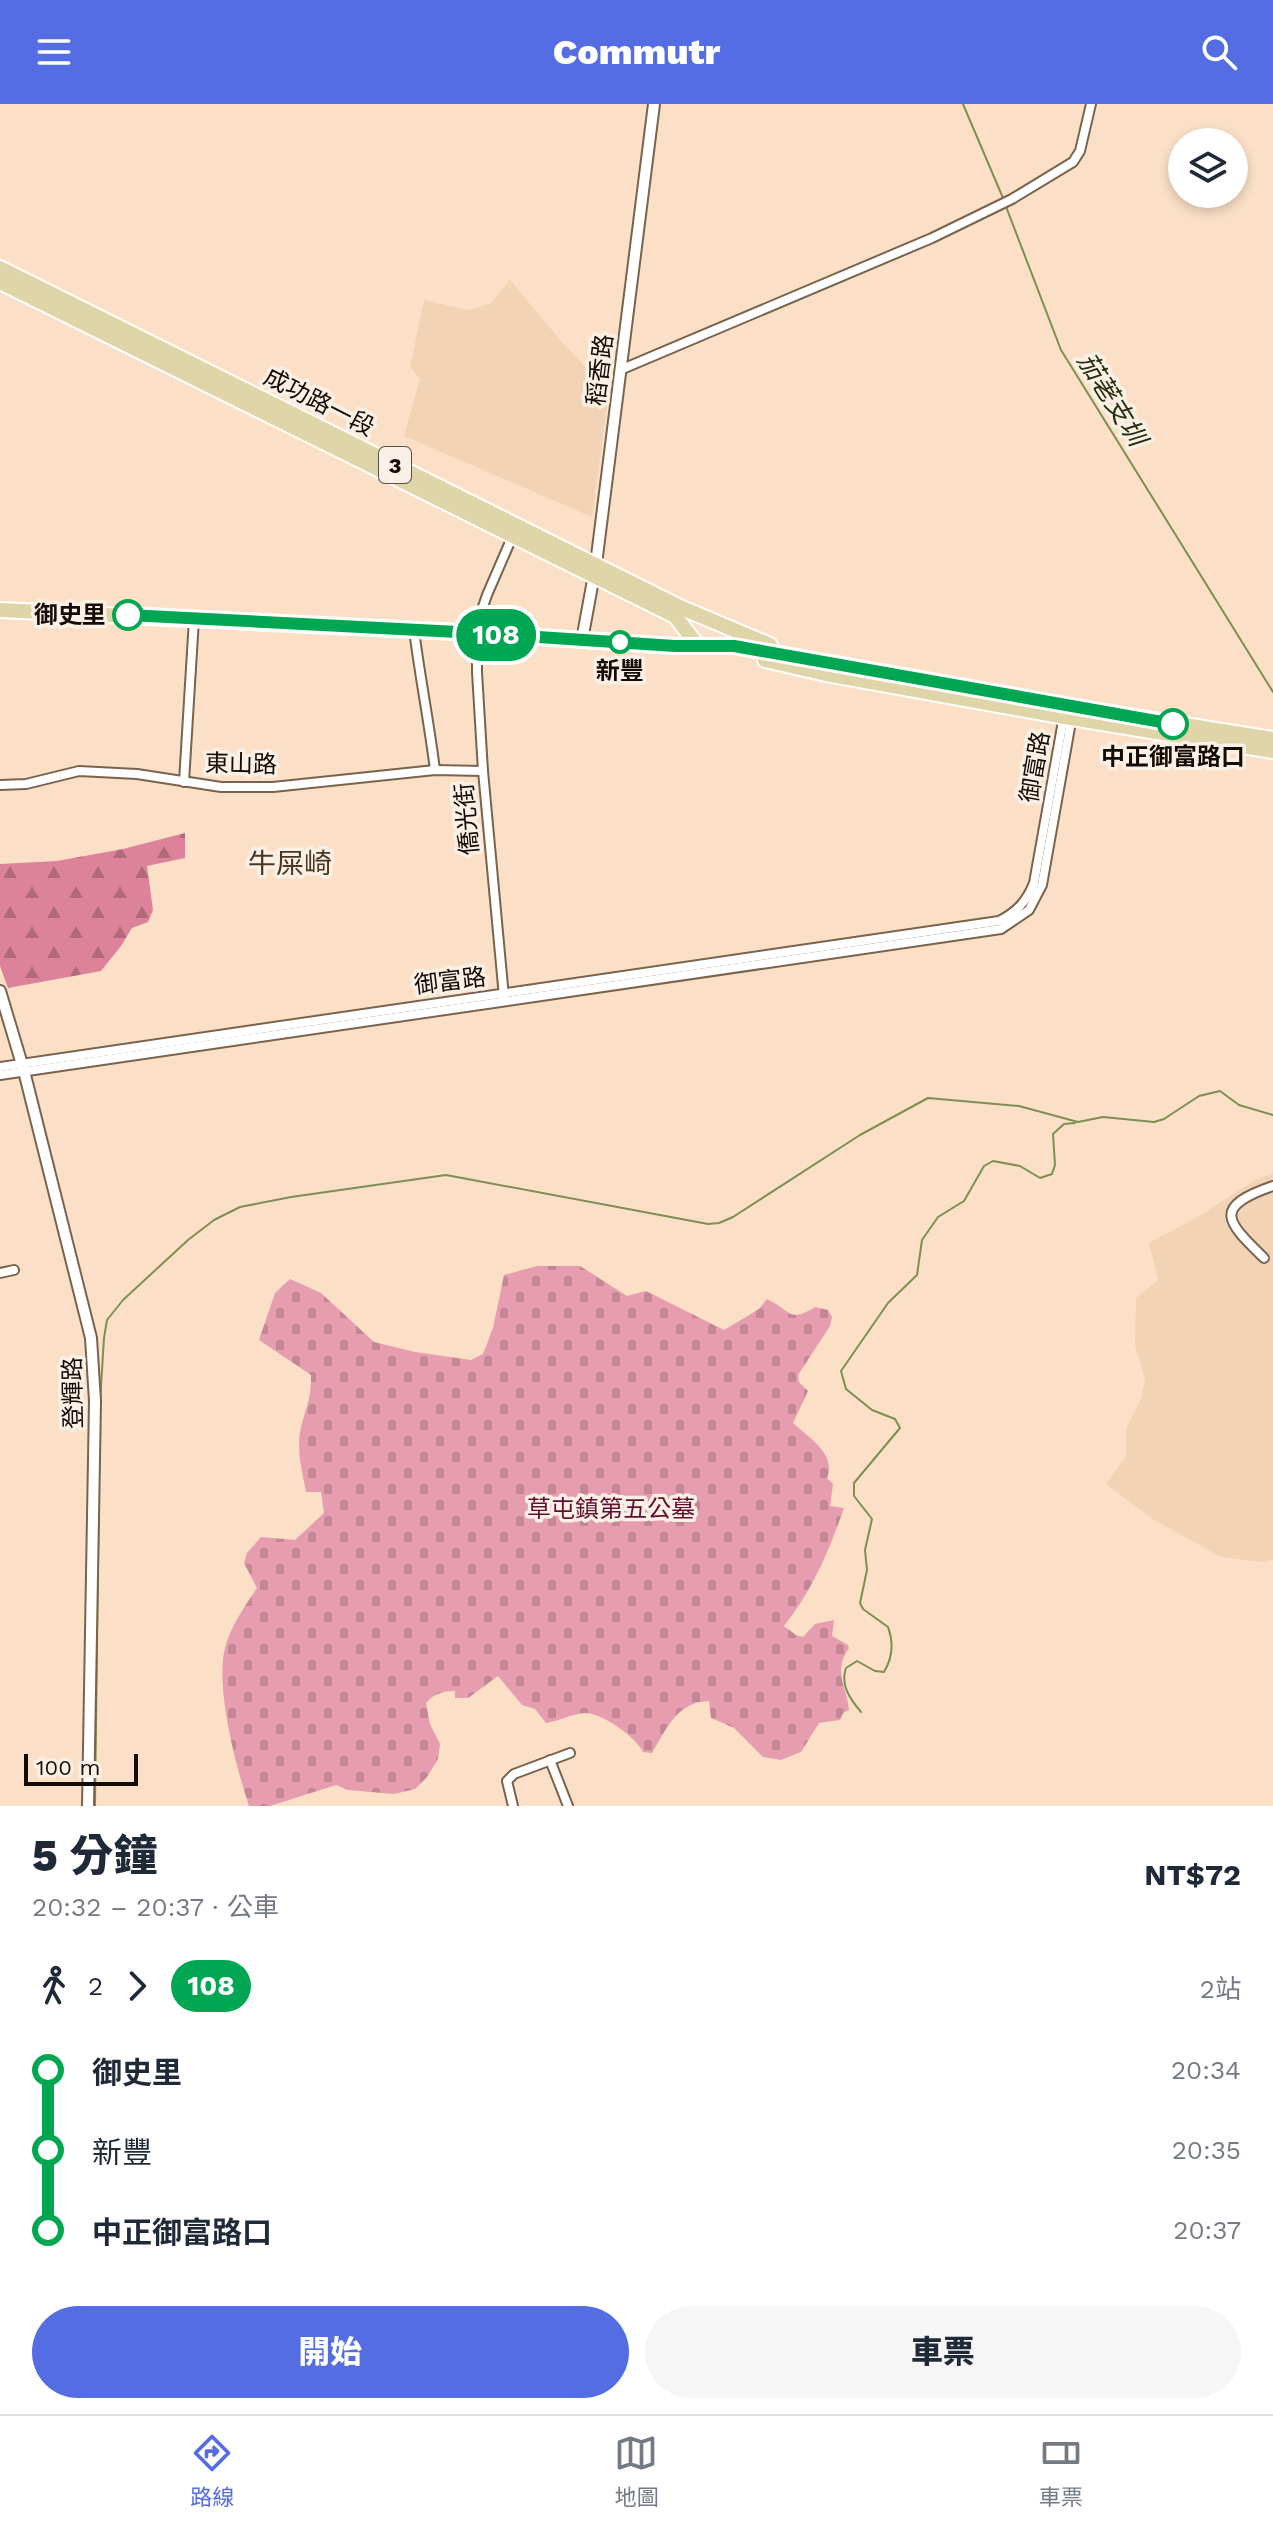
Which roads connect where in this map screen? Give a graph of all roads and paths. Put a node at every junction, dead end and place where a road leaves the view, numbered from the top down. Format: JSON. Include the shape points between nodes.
{"nodes":[{"id":1,"x":654,"y":104,"type":"edge"},
{"id":2,"x":1091,"y":104,"type":"edge"},
{"id":3,"x":0,"y":268,"type":"edge"},
{"id":4,"x":0,"y":282,"type":"edge"},
{"id":5,"x":620,"y":370,"type":"junction"},
{"id":6,"x":514,"y":530,"type":"junction"},
{"id":7,"x":595,"y":571,"type":"junction"},
{"id":8,"x":0,"y":610,"type":"edge"},
{"id":9,"x":194,"y":619,"type":"junction"},
{"id":10,"x":414,"y":630,"type":"junction"},
{"id":11,"x":477,"y":633,"type":"junction"},
{"id":12,"x":582,"y":640,"type":"junction"},
{"id":13,"x":698,"y":646,"type":"junction"},
{"id":14,"x":792,"y":655,"type":"junction"},
{"id":15,"x":1070,"y":714,"type":"junction"},
{"id":16,"x":1273,"y":739,"type":"edge"},
{"id":17,"x":1273,"y":751,"type":"edge"},
{"id":18,"x":435,"y":770,"type":"junction"},
{"id":19,"x":483,"y":771,"type":"junction"},
{"id":20,"x":184,"y":782,"type":"junction"},
{"id":21,"x":0,"y":785,"type":"edge"},
{"id":22,"x":0,"y":991,"type":"edge"},
{"id":23,"x":504,"y":998,"type":"junction"},
{"id":24,"x":0,"y":1067,"type":"edge"},
{"id":25,"x":23,"y":1067,"type":"junction"},
{"id":26,"x":0,"y":1075,"type":"edge"},
{"id":27,"x":1273,"y":1186,"type":"edge"},
{"id":28,"x":1264,"y":1258,"type":"dead end"},
{"id":29,"x":14,"y":1270,"type":"dead end"},
{"id":30,"x":0,"y":1273,"type":"edge"},
{"id":31,"x":570,"y":1753,"type":"dead end"},
{"id":32,"x":550,"y":1760,"type":"junction"},
{"id":33,"x":88,"y":1806,"type":"edge"},
{"id":34,"x":513,"y":1806,"type":"edge"},
{"id":35,"x":568,"y":1806,"type":"edge"}],
"edges":[{"from":1,"to":5,"type":"street","name":"稻香路"},
{"from":2,"to":5,"type":"street","via":[[1073,162],[1012,199]]},
{"from":3,"to":6,"type":"main road","name":"成功路一段","number":"3"},
{"from":4,"to":6,"type":"main road","name":"成功路一段","number":"3"},
{"from":5,"to":7,"type":"street","name":"稻香路"},
{"from":6,"to":7,"type":"main road","name":"成功路一段","number":"3"},
{"from":6,"to":11,"type":"street","name":"僑光街"},
{"from":7,"to":12,"type":"street","name":"稻香路"},
{"from":7,"to":13,"type":"main road","name":"成功路一段","number":"3","via":[[675,616]]},
{"from":7,"to":14,"type":"main road","name":"成功路一段","number":"3"},
{"from":8,"to":9,"type":"main road"},
{"from":9,"to":10,"type":"main road"},
{"from":9,"to":20,"type":"street"},
{"from":10,"to":11,"type":"main road"},
{"from":10,"to":18,"type":"street"},
{"from":11,"to":12,"type":"main road"},
{"from":11,"to":19,"type":"street","name":"僑光街"},
{"from":12,"to":13,"type":"main road"},
{"from":13,"to":14,"type":"main road","number":"3"},
{"from":13,"to":15,"type":"main road","number":"3","via":[[826,674]]},
{"from":14,"to":15,"type":"main road","number":"3"},
{"from":15,"to":16,"type":"main road","number":"3"},
{"from":15,"to":17,"type":"main road","number":"3"},
{"from":15,"to":23,"type":"street","name":"御富路","via":[[1034,883],[1012,915]]},
{"from":18,"to":19,"type":"street","name":"東山路"},
{"from":18,"to":20,"type":"street","name":"東山路","via":[[273,787]]},
{"from":19,"to":23,"type":"street","name":"僑光街"},
{"from":20,"to":21,"type":"street","name":"東山路","via":[[93,770]]},
{"from":22,"to":25,"type":"street","name":"登輝路"},
{"from":23,"to":25,"type":"street","name":"御富路"},
{"from":24,"to":25,"type":"street","name":"御富路"},
{"from":25,"to":26,"type":"street","name":"御富路"},
{"from":25,"to":33,"type":"street","name":"登輝路","via":[[93,1352]]},
{"from":27,"to":28,"type":"street","via":[[1238,1201],[1230,1219]]},
{"from":29,"to":30,"type":"street"},
{"from":31,"to":32,"type":"street"},
{"from":32,"to":34,"type":"street","via":[[507,1781]]},
{"from":32,"to":35,"type":"street"}]}
